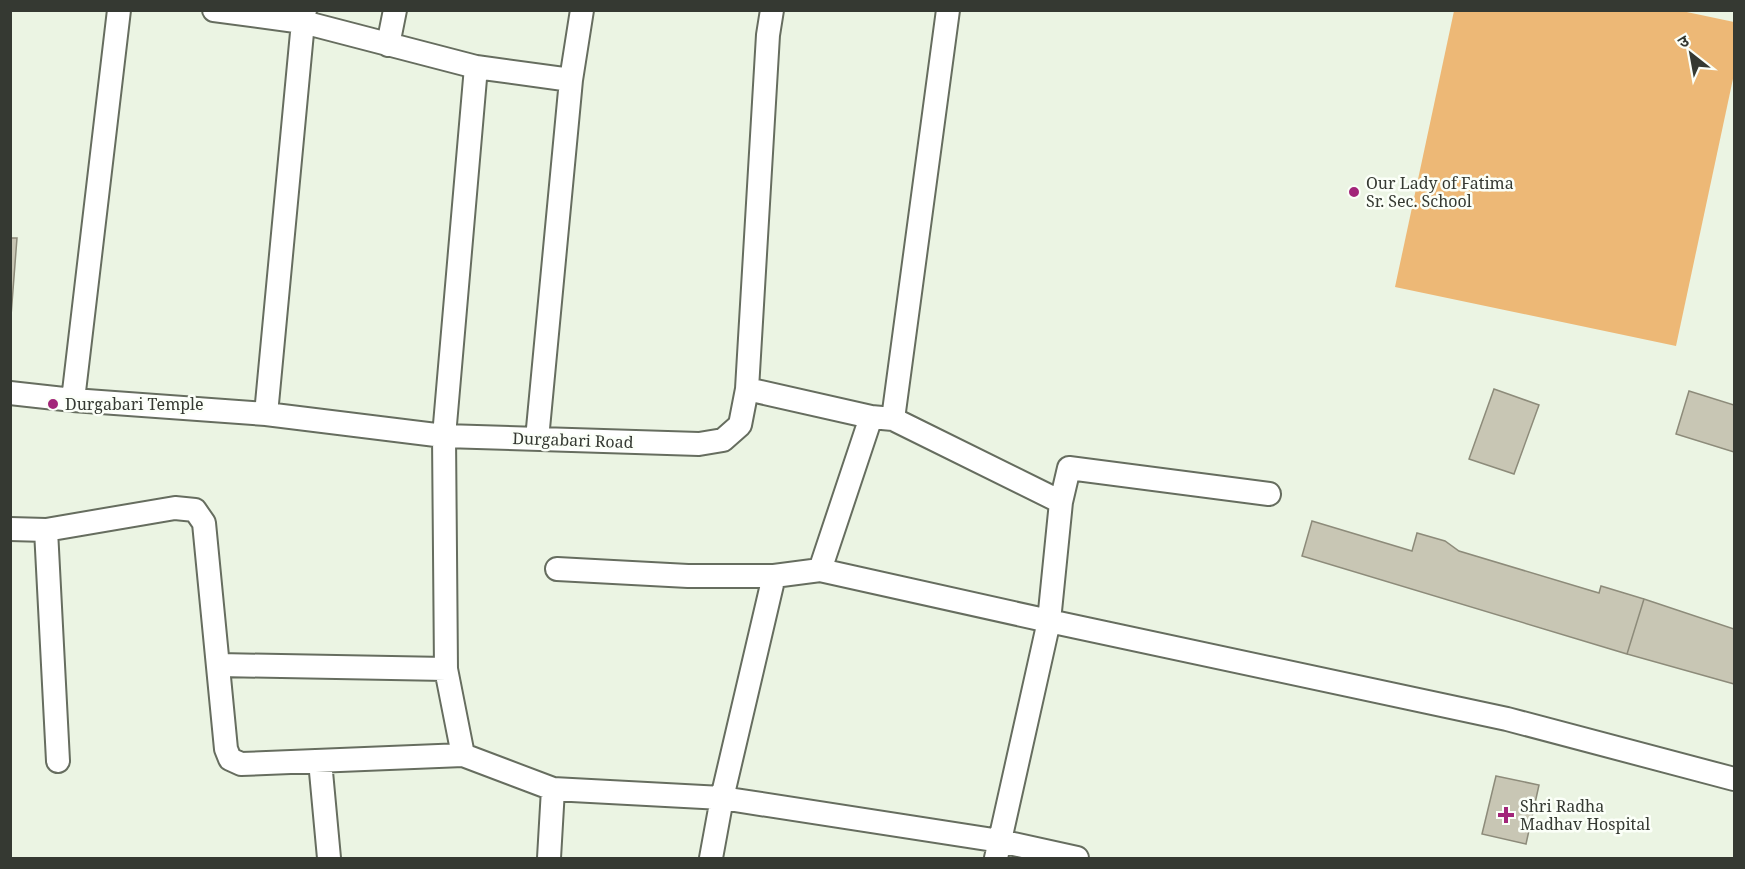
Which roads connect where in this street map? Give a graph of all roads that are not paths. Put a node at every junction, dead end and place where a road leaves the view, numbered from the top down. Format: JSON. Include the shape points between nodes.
{"nodes":[{"id":1,"x":119,"y":10,"type":"edge"},
{"id":2,"x":214,"y":10,"type":"edge"},
{"id":3,"x":395,"y":10,"type":"edge"},
{"id":4,"x":582,"y":10,"type":"edge"},
{"id":5,"x":772,"y":10,"type":"edge"},
{"id":6,"x":948,"y":10,"type":"edge"},
{"id":7,"x":304,"y":16,"type":"edge"},
{"id":8,"x":388,"y":45,"type":"junction"},
{"id":9,"x":476,"y":67,"type":"junction"},
{"id":10,"x":571,"y":80,"type":"junction"},
{"id":11,"x":747,"y":389,"type":"junction"},
{"id":12,"x":10,"y":393,"type":"edge"},
{"id":13,"x":73,"y":400,"type":"junction"},
{"id":14,"x":266,"y":414,"type":"junction"},
{"id":15,"x":882,"y":418,"type":"junction"},
{"id":16,"x":444,"y":436,"type":"junction"},
{"id":17,"x":537,"y":439,"type":"junction"},
{"id":18,"x":1269,"y":494,"type":"dead end"},
{"id":19,"x":1061,"y":502,"type":"junction"},
{"id":20,"x":10,"y":529,"type":"edge"},
{"id":21,"x":46,"y":530,"type":"junction"},
{"id":22,"x":557,"y":569,"type":"dead end"},
{"id":23,"x":820,"y":570,"type":"junction"},
{"id":24,"x":774,"y":576,"type":"junction"},
{"id":25,"x":1049,"y":621,"type":"junction"},
{"id":26,"x":219,"y":665,"type":"junction"},
{"id":27,"x":446,"y":669,"type":"junction"},
{"id":28,"x":463,"y":755,"type":"junction"},
{"id":29,"x":320,"y":760,"type":"junction"},
{"id":30,"x":58,"y":761,"type":"dead end"},
{"id":31,"x":1734,"y":779,"type":"edge"},
{"id":32,"x":553,"y":789,"type":"junction"},
{"id":33,"x":722,"y":798,"type":"junction"},
{"id":34,"x":998,"y":850,"type":"edge"},
{"id":35,"x":329,"y":858,"type":"edge"},
{"id":36,"x":549,"y":858,"type":"edge"},
{"id":37,"x":711,"y":858,"type":"edge"},
{"id":38,"x":1077,"y":858,"type":"edge"}],
"edges":[{"from":1,"to":13,"type":"street"},
{"from":2,"to":7,"type":"street"},
{"from":3,"to":8,"type":"street"},
{"from":4,"to":10,"type":"street"},
{"from":5,"to":11,"type":"street","name":"Durgabari Road"},
{"from":6,"to":15,"type":"street"},
{"from":7,"to":8,"type":"street"},
{"from":7,"to":14,"type":"street"},
{"from":8,"to":9,"type":"street"},
{"from":9,"to":10,"type":"street"},
{"from":9,"to":16,"type":"street"},
{"from":10,"to":17,"type":"street"},
{"from":11,"to":15,"type":"street"},
{"from":11,"to":17,"type":"street","name":"Durgabari Road","via":[[740,425],[723,440],[699,444]]},
{"from":12,"to":13,"type":"street","name":"Durgabari Road"},
{"from":13,"to":14,"type":"street","name":"Durgabari Road"},
{"from":14,"to":16,"type":"street","name":"Durgabari Road"},
{"from":15,"to":19,"type":"street"},
{"from":15,"to":23,"type":"street"},
{"from":16,"to":17,"type":"street","name":"Durgabari Road"},
{"from":16,"to":27,"type":"street"},
{"from":18,"to":19,"type":"street","via":[[1069,468]]},
{"from":19,"to":25,"type":"street"},
{"from":20,"to":21,"type":"street"},
{"from":21,"to":26,"type":"street","via":[[175,508],[195,510],[204,523]]},
{"from":21,"to":30,"type":"street"},
{"from":22,"to":24,"type":"street"},
{"from":23,"to":24,"type":"street"},
{"from":23,"to":25,"type":"street"},
{"from":24,"to":33,"type":"street"},
{"from":25,"to":31,"type":"street","via":[[1507,719]]},
{"from":25,"to":34,"type":"street"},
{"from":26,"to":27,"type":"street"},
{"from":26,"to":29,"type":"street","via":[[230,759],[241,764]]},
{"from":27,"to":28,"type":"street"},
{"from":28,"to":29,"type":"street"},
{"from":28,"to":32,"type":"street"},
{"from":29,"to":35,"type":"street"},
{"from":32,"to":33,"type":"street"},
{"from":32,"to":36,"type":"street"},
{"from":33,"to":34,"type":"street"},
{"from":33,"to":37,"type":"street"},
{"from":34,"to":38,"type":"street"}]}
